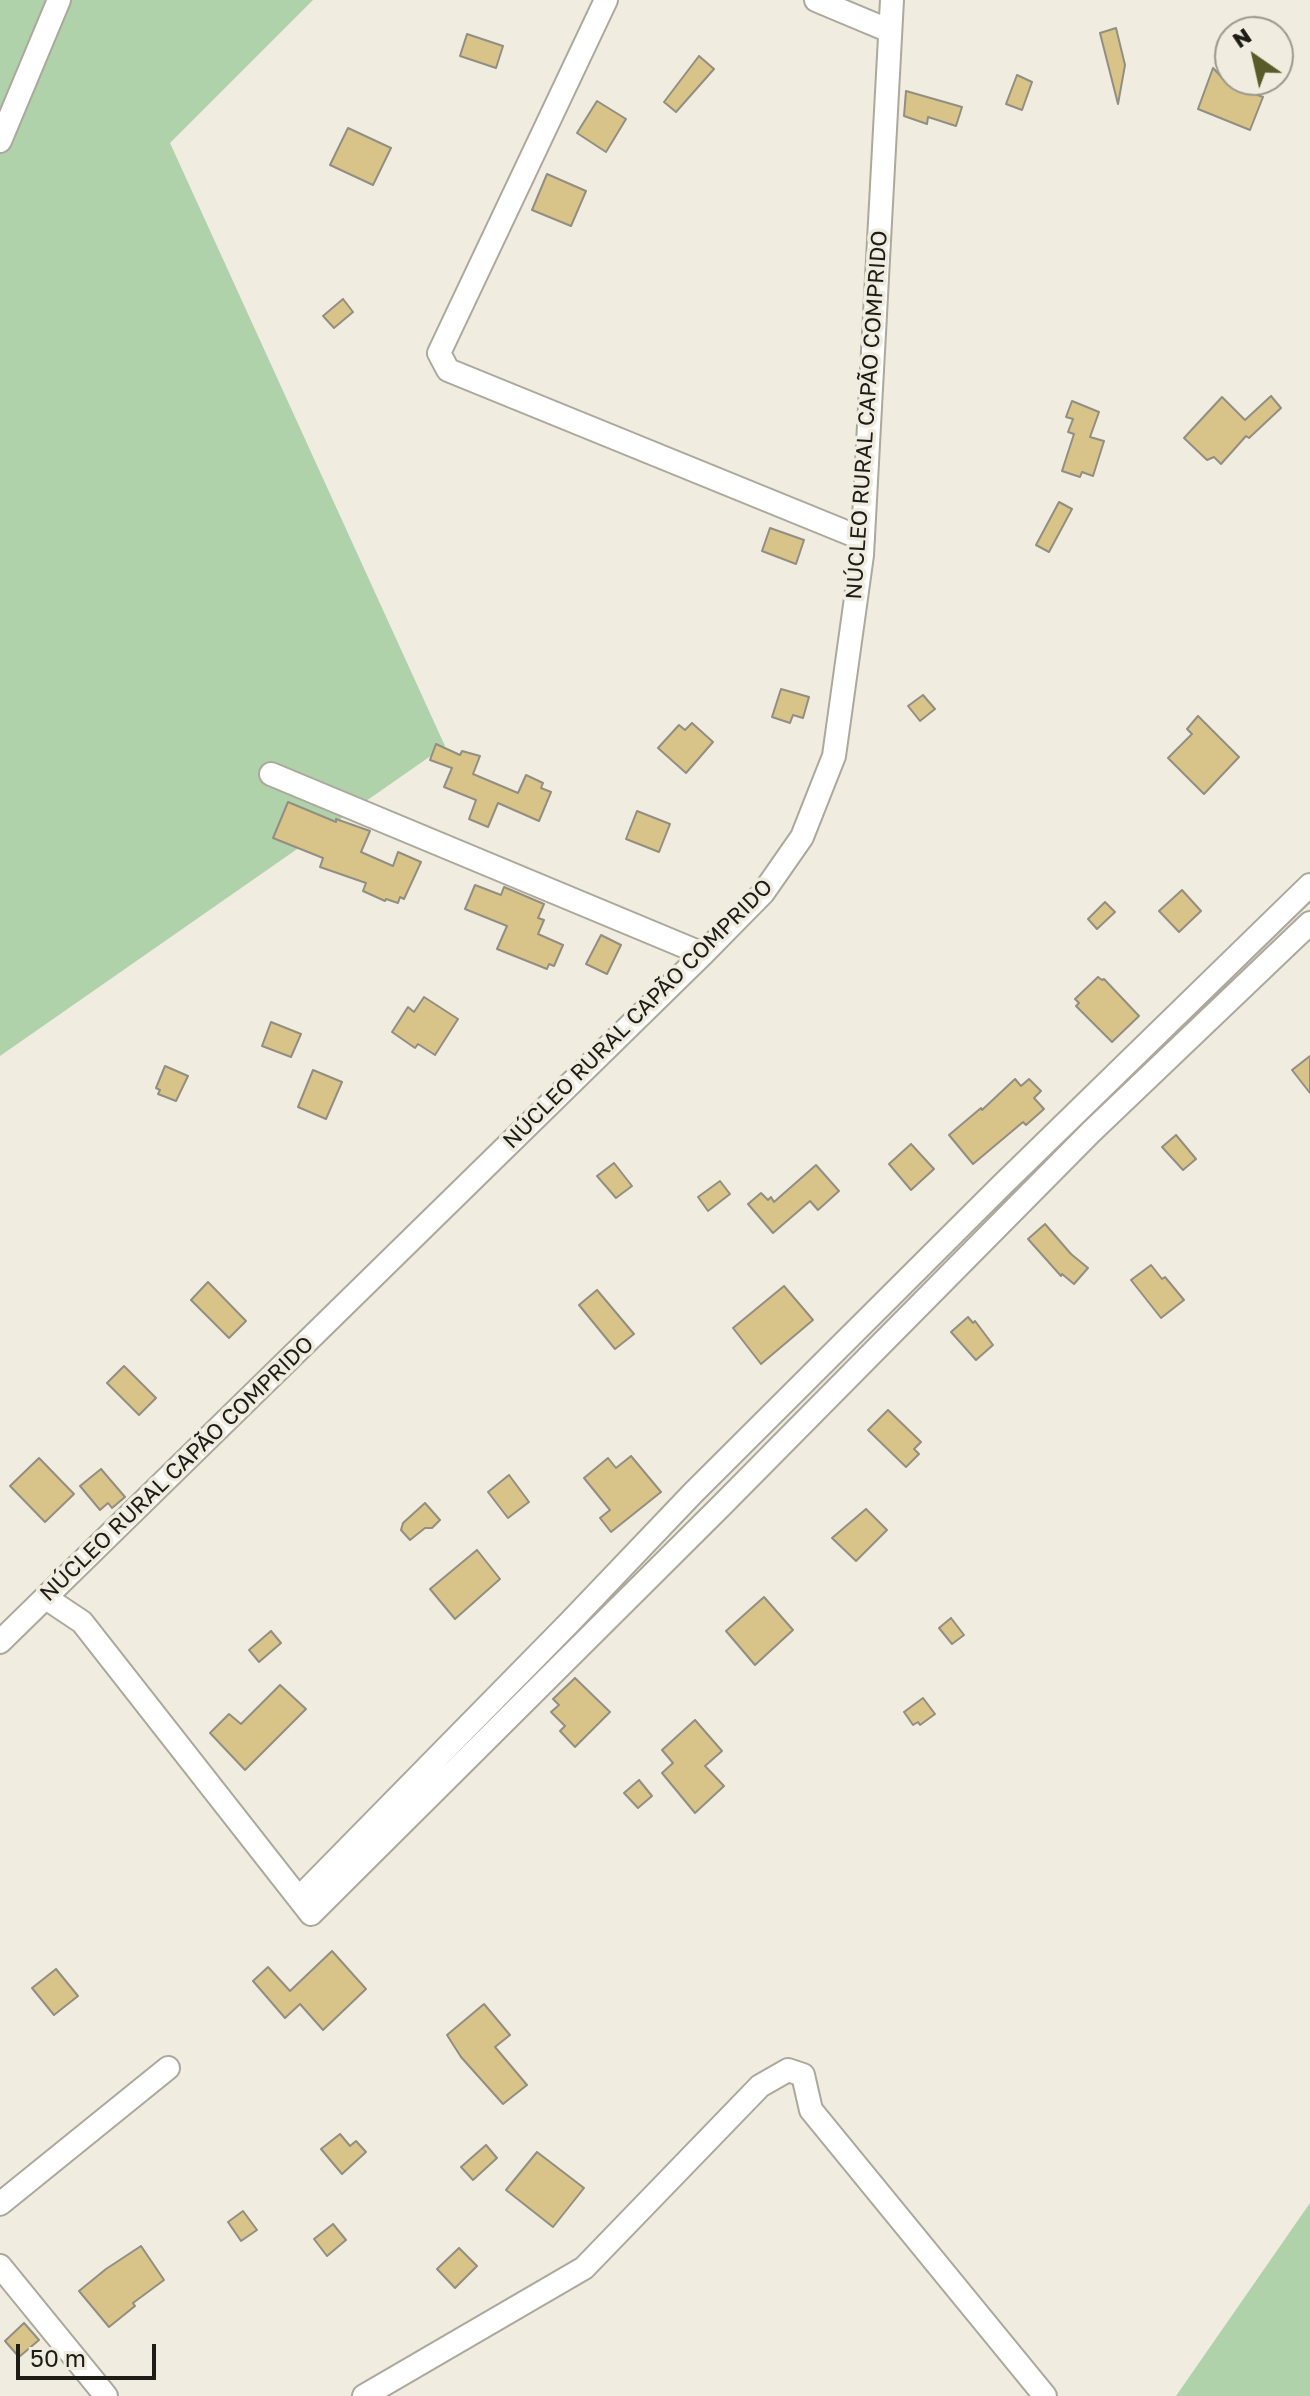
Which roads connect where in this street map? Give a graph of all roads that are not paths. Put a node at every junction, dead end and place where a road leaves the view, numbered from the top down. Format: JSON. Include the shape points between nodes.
{"nodes":[{"id":1,"x":59,"y":0,"type":"edge"},
{"id":2,"x":606,"y":0,"type":"edge"},
{"id":3,"x":816,"y":0,"type":"edge"},
{"id":4,"x":892,"y":0,"type":"edge"},
{"id":5,"x":890,"y":31,"type":"junction"},
{"id":6,"x":0,"y":141,"type":"edge"},
{"id":7,"x":863,"y":539,"type":"junction"},
{"id":8,"x":271,"y":774,"type":"dead end"},
{"id":9,"x":1310,"y":885,"type":"edge"},
{"id":10,"x":1310,"y":923,"type":"edge"},
{"id":11,"x":703,"y":954,"type":"junction"},
{"id":12,"x":776,"y":1411,"type":"junction"},
{"id":13,"x":796,"y":1430,"type":"junction"},
{"id":14,"x":46,"y":1598,"type":"junction"},
{"id":15,"x":0,"y":1642,"type":"edge"},
{"id":16,"x":305,"y":1906,"type":"junction"},
{"id":17,"x":168,"y":2068,"type":"dead end"},
{"id":18,"x":0,"y":2204,"type":"edge"},
{"id":19,"x":0,"y":2266,"type":"edge"},
{"id":20,"x":106,"y":2396,"type":"edge"},
{"id":21,"x":364,"y":2396,"type":"edge"},
{"id":22,"x":1045,"y":2396,"type":"edge"}],
"edges":[{"from":1,"to":6,"type":"street"},
{"from":2,"to":7,"type":"street","via":[[439,353],[448,370]]},
{"from":3,"to":5,"type":"street"},
{"from":4,"to":5,"type":"street","name":"NÚCLEO RURAL CAPÃO COMPRIDO"},
{"from":5,"to":7,"type":"street","name":"NÚCLEO RURAL CAPÃO COMPRIDO"},
{"from":7,"to":11,"type":"street","name":"NÚCLEO RURAL CAPÃO COMPRIDO","via":[[834,756],[802,837],[763,893]]},
{"from":8,"to":11,"type":"street"},
{"from":9,"to":12,"type":"street"},
{"from":10,"to":13,"type":"street","via":[[1091,1132]]},
{"from":11,"to":14,"type":"street","name":"NÚCLEO RURAL CAPÃO COMPRIDO"},
{"from":12,"to":13,"type":"street"},
{"from":12,"to":16,"type":"street"},
{"from":13,"to":16,"type":"street"},
{"from":14,"to":15,"type":"street","name":"NÚCLEO RURAL CAPÃO COMPRIDO"},
{"from":14,"to":16,"type":"street","via":[[82,1622]]},
{"from":17,"to":18,"type":"street"},
{"from":19,"to":20,"type":"street"},
{"from":21,"to":22,"type":"street","via":[[584,2268],[760,2086],[788,2070],[803,2075],[811,2110]]}]}
